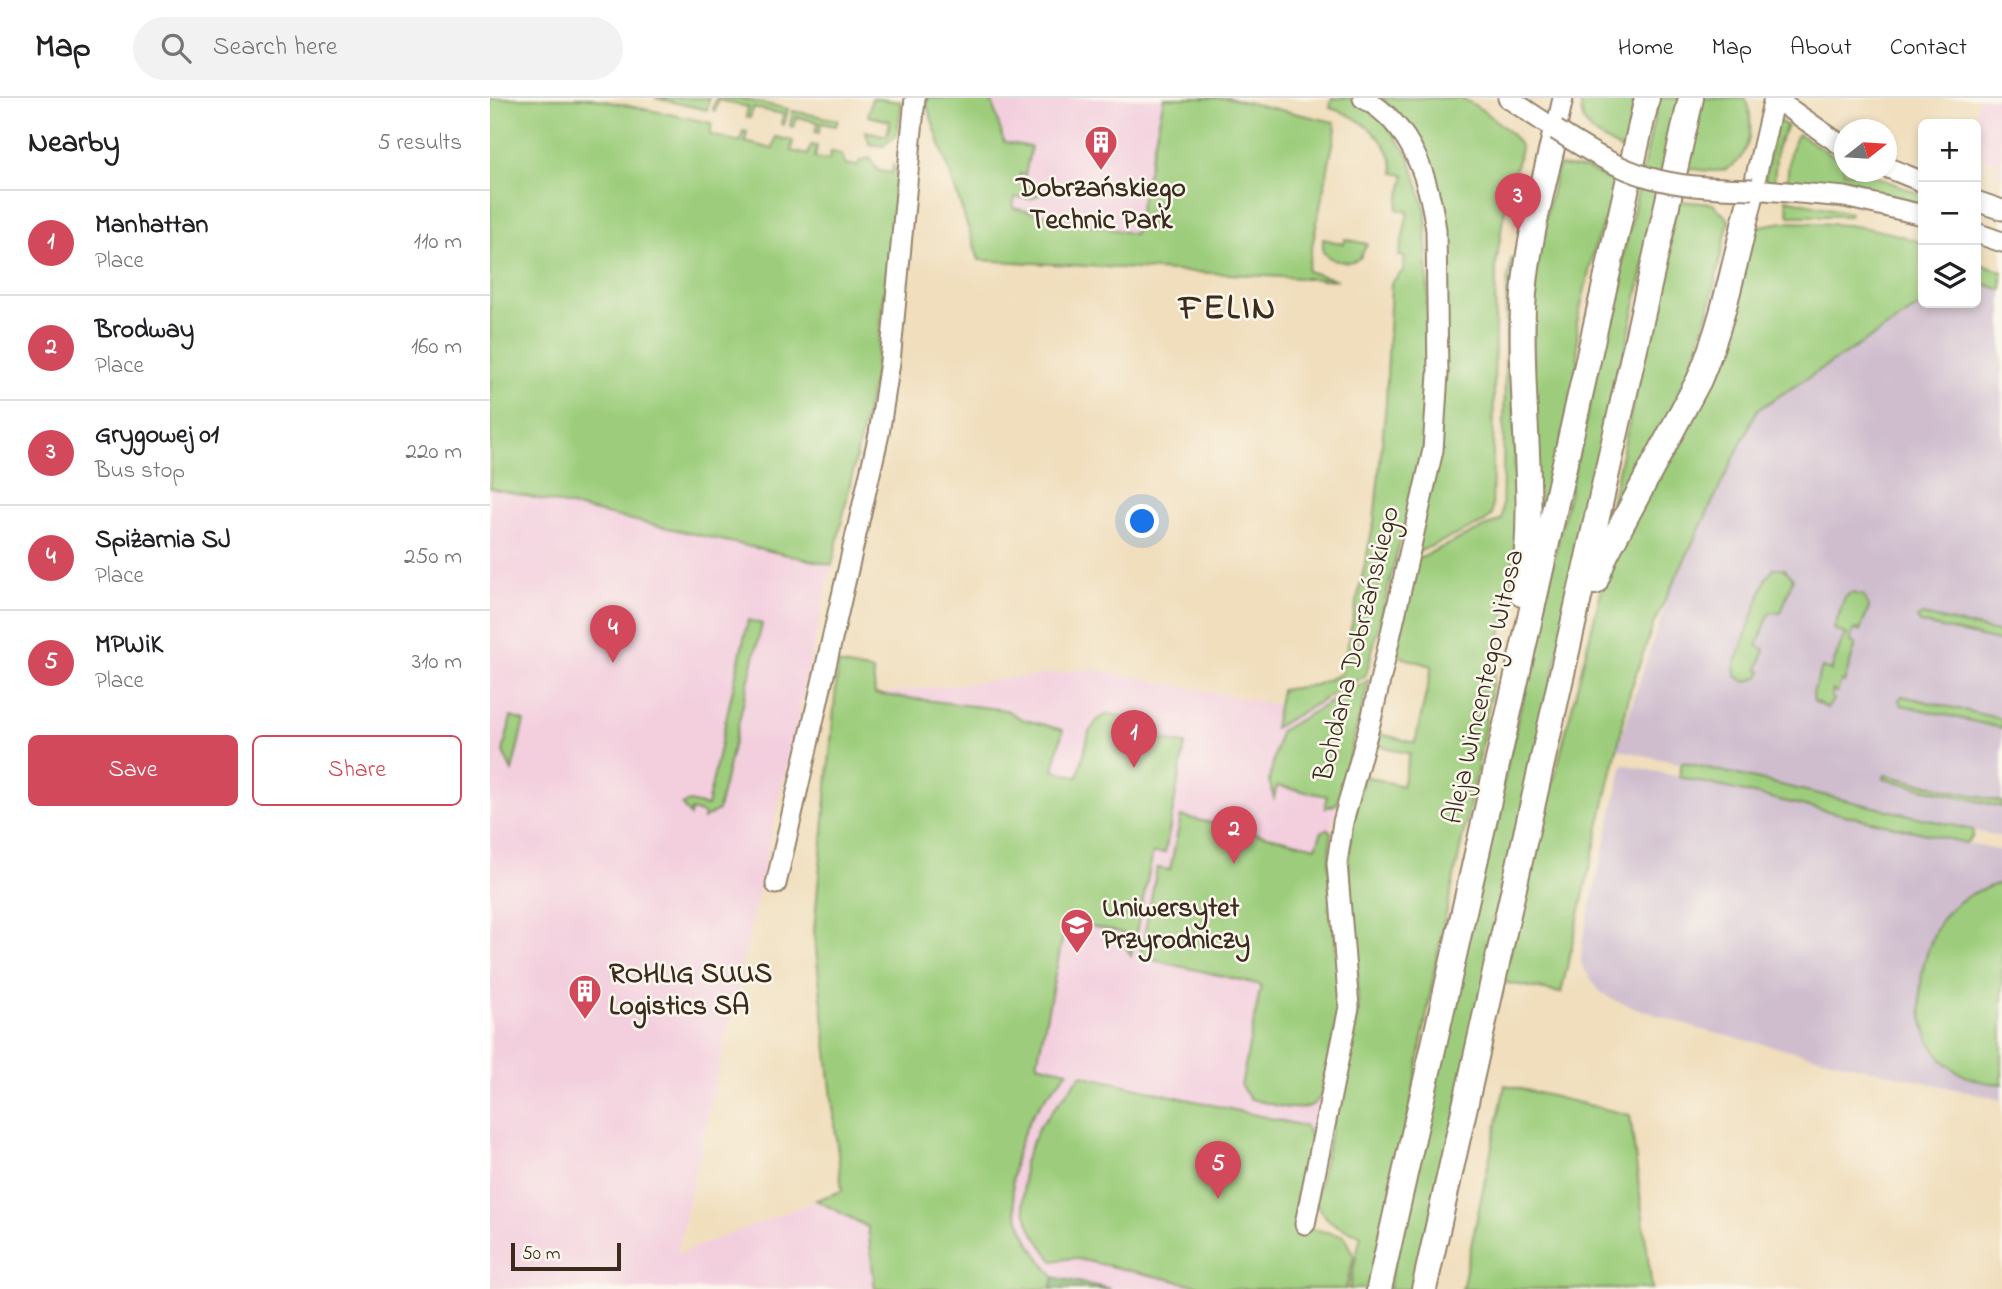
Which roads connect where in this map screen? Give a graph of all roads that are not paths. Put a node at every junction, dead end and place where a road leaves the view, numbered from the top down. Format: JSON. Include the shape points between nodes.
{"nodes":[{"id":1,"x":915,"y":98,"type":"edge"},
{"id":2,"x":1363,"y":98,"type":"edge"},
{"id":3,"x":1508,"y":98,"type":"edge"},
{"id":4,"x":1563,"y":98,"type":"edge"},
{"id":5,"x":1647,"y":98,"type":"edge"},
{"id":6,"x":1691,"y":98,"type":"edge"},
{"id":7,"x":1774,"y":98,"type":"edge"},
{"id":8,"x":1556,"y":130,"type":"junction"},
{"id":9,"x":1834,"y":140,"type":"edge"},
{"id":10,"x":1897,"y":171,"type":"edge"},
{"id":11,"x":1918,"y":180,"type":"edge"},
{"id":12,"x":1753,"y":190,"type":"junction"},
{"id":13,"x":1981,"y":203,"type":"edge"},
{"id":14,"x":2002,"y":210,"type":"edge"},
{"id":15,"x":1918,"y":214,"type":"edge"},
{"id":16,"x":1981,"y":235,"type":"edge"},
{"id":17,"x":2002,"y":242,"type":"edge"},
{"id":18,"x":1567,"y":651,"type":"junction"},
{"id":19,"x":1490,"y":797,"type":"junction"},
{"id":20,"x":776,"y":884,"type":"dead end"},
{"id":21,"x":1305,"y":1224,"type":"dead end"},
{"id":22,"x":1379,"y":1289,"type":"edge"},
{"id":23,"x":1424,"y":1289,"type":"edge"}],
"edges":[{"from":1,"to":20,"type":"street","via":[[879,434]]},
{"from":2,"to":21,"type":"street","name":"Bohdana Dobrzańskiego","via":[[1395,124],[1410,144],[1432,204],[1436,419],[1427,479],[1343,822],[1337,863],[1349,1007]]},
{"from":3,"to":8,"type":"street"},
{"from":4,"to":8,"type":"street"},
{"from":5,"to":19,"type":"main road","name":"Aleja Wincentego Witosa"},
{"from":6,"to":18,"type":"main road"},
{"from":7,"to":9,"type":"street"},
{"from":7,"to":12,"type":"street"},
{"from":8,"to":12,"type":"street","bridge":true,"via":[[1640,176],[1686,187]]},
{"from":8,"to":19,"type":"main road","via":[[1525,283],[1527,546],[1522,595],[1492,734]]},
{"from":10,"to":11,"type":"street"},
{"from":12,"to":15,"type":"street","via":[[1845,197]]},
{"from":12,"to":18,"type":"main road","via":[[1711,353],[1606,554]]},
{"from":13,"to":14,"type":"street"},
{"from":16,"to":17,"type":"street"},
{"from":18,"to":23,"type":"main road"},
{"from":19,"to":22,"type":"main road","name":"Aleja Wincentego Witosa"}]}
